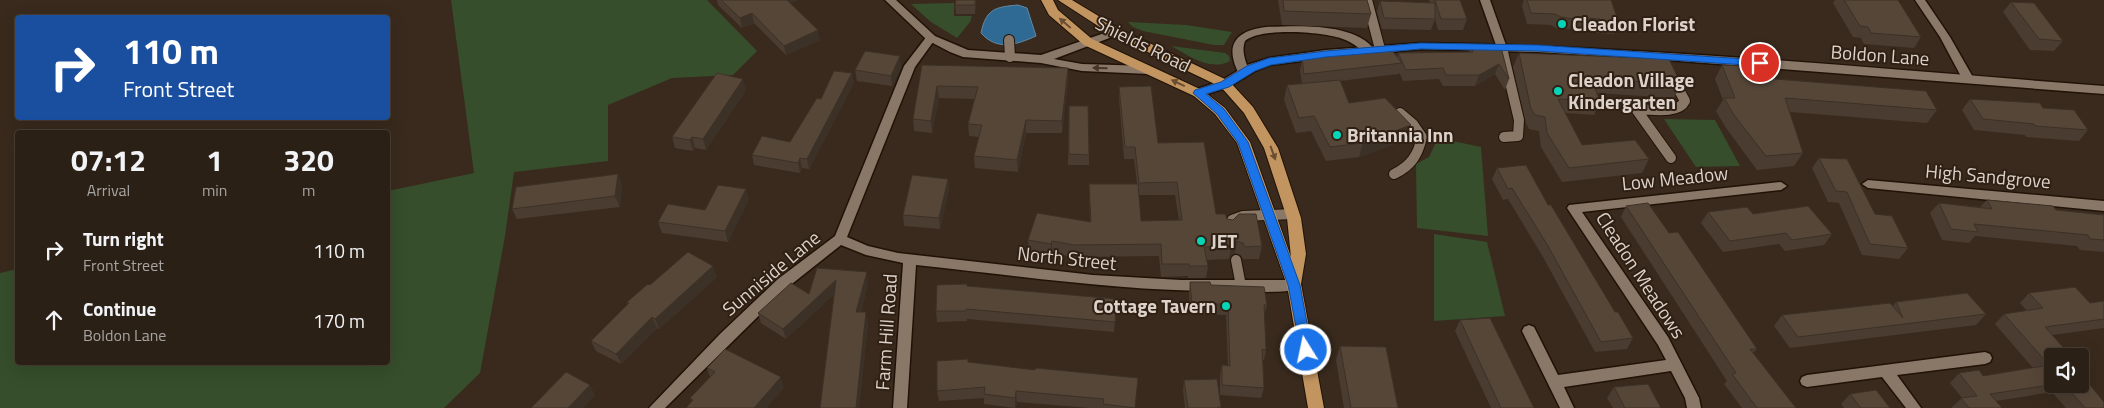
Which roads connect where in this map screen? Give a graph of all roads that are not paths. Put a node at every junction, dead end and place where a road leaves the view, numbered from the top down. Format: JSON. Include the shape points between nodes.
{"nodes":[{"id":1,"x":890,"y":0,"type":"edge"},
{"id":2,"x":1047,"y":0,"type":"edge"},
{"id":3,"x":1064,"y":0,"type":"edge"},
{"id":4,"x":1485,"y":0,"type":"edge"},
{"id":5,"x":1920,"y":0,"type":"edge"},
{"id":6,"x":1364,"y":2,"type":"edge"},
{"id":7,"x":1116,"y":32,"type":"junction"},
{"id":8,"x":931,"y":38,"type":"junction"},
{"id":9,"x":1009,"y":40,"type":"dead end"},
{"id":10,"x":1088,"y":42,"type":"junction"},
{"id":11,"x":1502,"y":48,"type":"junction"},
{"id":12,"x":1375,"y":50,"type":"junction"},
{"id":13,"x":1010,"y":57,"type":"junction"},
{"id":14,"x":1042,"y":59,"type":"junction"},
{"id":15,"x":1662,"y":62,"type":"junction"},
{"id":16,"x":1149,"y":70,"type":"junction"},
{"id":17,"x":1244,"y":73,"type":"junction"},
{"id":18,"x":1968,"y":79,"type":"junction"},
{"id":19,"x":1225,"y":84,"type":"junction"},
{"id":20,"x":2104,"y":90,"type":"edge"},
{"id":21,"x":1198,"y":93,"type":"junction"},
{"id":22,"x":1400,"y":113,"type":"edge"},
{"id":23,"x":1504,"y":137,"type":"dead end"},
{"id":24,"x":1670,"y":158,"type":"dead end"},
{"id":25,"x":1394,"y":174,"type":"dead end"},
{"id":26,"x":1868,"y":184,"type":"dead end"},
{"id":27,"x":1781,"y":186,"type":"dead end"},
{"id":28,"x":2104,"y":206,"type":"edge"},
{"id":29,"x":1573,"y":208,"type":"joint"},
{"id":30,"x":1292,"y":214,"type":"junction"},
{"id":31,"x":1270,"y":215,"type":"junction"},
{"id":32,"x":1230,"y":226,"type":"edge"},
{"id":33,"x":840,"y":239,"type":"junction"},
{"id":34,"x":910,"y":258,"type":"junction"},
{"id":35,"x":1236,"y":260,"type":"dead end"},
{"id":36,"x":1294,"y":285,"type":"junction"},
{"id":37,"x":1241,"y":286,"type":"junction"},
{"id":38,"x":1529,"y":331,"type":"dead end"},
{"id":39,"x":1985,"y":358,"type":"dead end"},
{"id":40,"x":1675,"y":365,"type":"junction"},
{"id":41,"x":1886,"y":371,"type":"junction"},
{"id":42,"x":1554,"y":382,"type":"junction"},
{"id":43,"x":1807,"y":382,"type":"dead end"},
{"id":44,"x":656,"y":408,"type":"edge"},
{"id":45,"x":900,"y":408,"type":"edge"},
{"id":46,"x":1316,"y":408,"type":"edge"},
{"id":47,"x":1568,"y":408,"type":"edge"},
{"id":48,"x":1694,"y":408,"type":"edge"},
{"id":49,"x":1914,"y":408,"type":"edge"}],
"edges":[{"from":1,"to":8,"type":"street"},
{"from":10,"to":2,"type":"highway","name":"Shields Road","one_way":true,"via":[[1053,12]]},
{"from":3,"to":7,"type":"highway","name":"Shields Road"},
{"from":4,"to":11,"type":"street"},
{"from":5,"to":18,"type":"street"},
{"from":6,"to":12,"type":"lane"},
{"from":7,"to":10,"type":"street"},
{"from":7,"to":19,"type":"highway","name":"Shields Road"},
{"from":8,"to":13,"type":"street","via":[[968,54]]},
{"from":8,"to":33,"type":"street","name":"Sunniside Lane","via":[[910,66]]},
{"from":9,"to":13,"type":"lane"},
{"from":10,"to":14,"type":"street"},
{"from":10,"to":16,"type":"highway","name":"Shields Road"},
{"from":11,"to":12,"type":"street","name":"Boldon Lane","via":[[1421,46]]},
{"from":11,"to":15,"type":"street","name":"Boldon Lane"},
{"from":11,"to":23,"type":"lane","via":[[1520,120],[1518,136]]},
{"from":12,"to":17,"type":"street","name":"Boldon Lane","via":[[1269,62]]},
{"from":12,"to":17,"type":"street","via":[[1338,33],[1260,29],[1247,33],[1238,44],[1236,56]]},
{"from":13,"to":14,"type":"street"},
{"from":16,"to":14,"type":"street","one_way":true,"via":[[1077,67]]},
{"from":15,"to":18,"type":"street","name":"Boldon Lane"},
{"from":15,"to":24,"type":"lane","via":[[1685,101],[1683,105],[1674,109],[1636,109]]},
{"from":21,"to":16,"type":"highway","name":"Shields Road","one_way":true},
{"from":17,"to":19,"type":"street","name":"Boldon Lane"},
{"from":18,"to":20,"type":"street","name":"Boldon Lane"},
{"from":19,"to":21,"type":"street","name":"Boldon Lane"},
{"from":19,"to":30,"type":"highway","name":"Shields Road","one_way":true,"via":[[1250,110],[1272,148]]},
{"from":21,"to":31,"type":"highway","name":"Shields Road","via":[[1220,111],[1243,142]]},
{"from":22,"to":25,"type":"lane","via":[[1422,137],[1419,152],[1406,169]]},
{"from":26,"to":28,"type":"street","name":"High Sandgrove"},
{"from":27,"to":29,"type":"street","name":"Low Meadow"},
{"from":29,"to":40,"type":"street","name":"Cleadon Meadows","via":[[1663,341]]},
{"from":30,"to":31,"type":"lane"},
{"from":30,"to":36,"type":"highway","name":"Shields Road","via":[[1299,254]]},
{"from":31,"to":32,"type":"lane","via":[[1243,216],[1232,220]]},
{"from":31,"to":36,"type":"highway","name":"Shields Road"},
{"from":33,"to":34,"type":"street","name":"North Street","via":[[864,251]]},
{"from":33,"to":44,"type":"street","name":"Sunniside Lane","via":[[783,283]]},
{"from":34,"to":37,"type":"street","name":"North Street","via":[[1111,282]]},
{"from":34,"to":45,"type":"street","name":"Farm Hill Road"},
{"from":35,"to":37,"type":"lane"},
{"from":36,"to":37,"type":"street","name":"North Street"},
{"from":36,"to":46,"type":"highway","name":"Shields Road"},
{"from":38,"to":42,"type":"street"},
{"from":39,"to":41,"type":"street"},
{"from":40,"to":42,"type":"street","name":"Cleadon Meadows"},
{"from":40,"to":48,"type":"street","name":"Cleadon Meadows"},
{"from":41,"to":43,"type":"street"},
{"from":41,"to":49,"type":"street"},
{"from":42,"to":47,"type":"street"}]}
